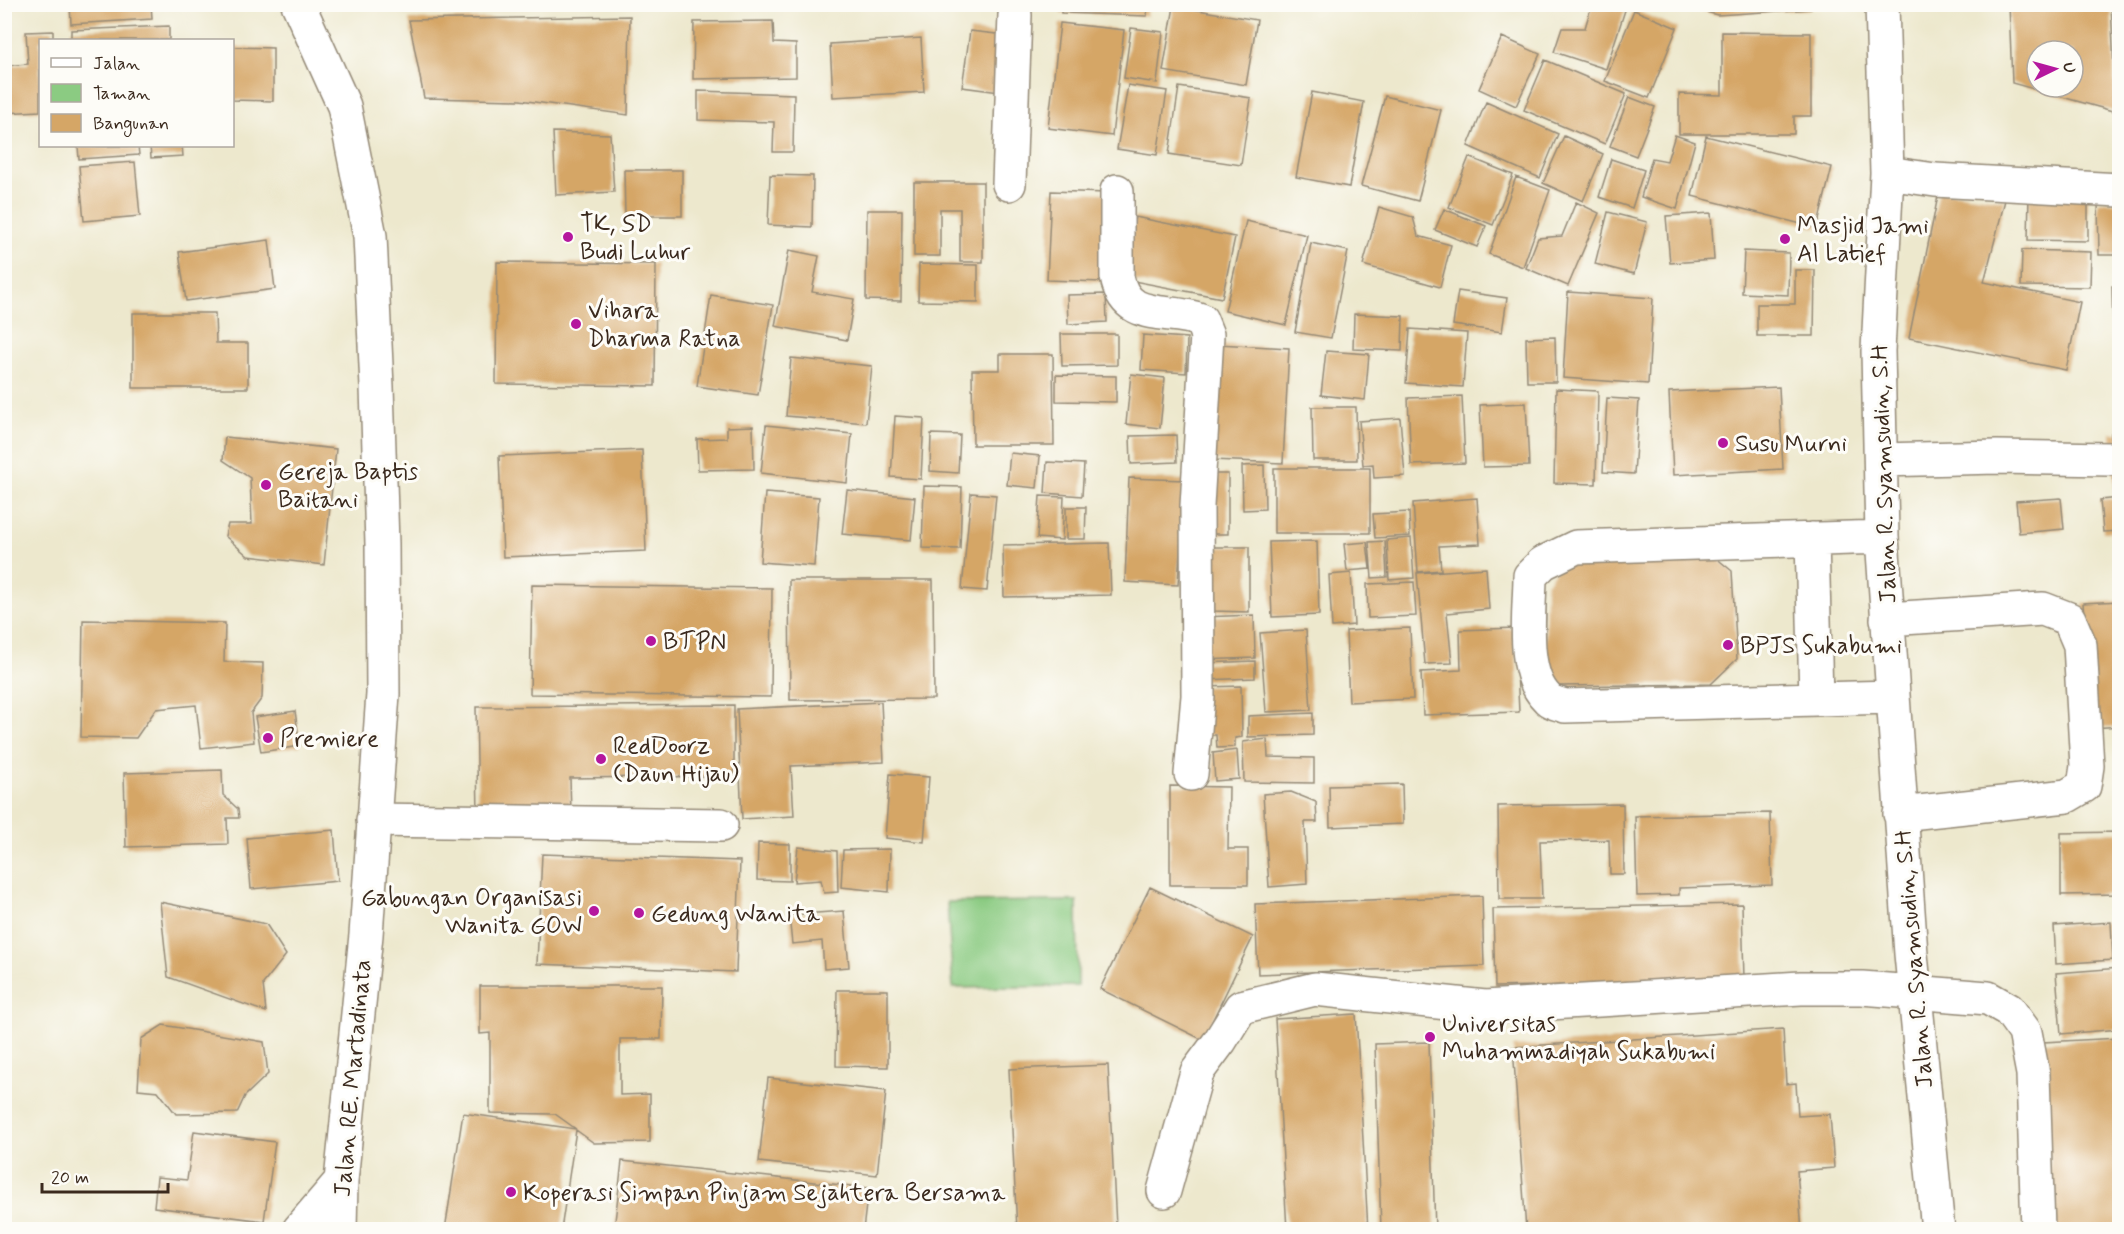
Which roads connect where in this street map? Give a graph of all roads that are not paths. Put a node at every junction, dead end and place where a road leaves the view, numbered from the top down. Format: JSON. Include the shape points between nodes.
{"nodes":[{"id":1,"x":297,"y":4,"type":"edge"},
{"id":2,"x":1882,"y":4,"type":"edge"},
{"id":3,"x":1015,"y":15,"type":"dead end"},
{"id":4,"x":1887,"y":173,"type":"junction"},
{"id":5,"x":1009,"y":184,"type":"dead end"},
{"id":6,"x":2120,"y":190,"type":"edge"},
{"id":7,"x":1118,"y":191,"type":"dead end"},
{"id":8,"x":2109,"y":459,"type":"dead end"},
{"id":9,"x":1881,"y":460,"type":"junction"},
{"id":10,"x":1882,"y":537,"type":"junction"},
{"id":11,"x":1812,"y":539,"type":"junction"},
{"id":12,"x":1887,"y":619,"type":"junction"},
{"id":13,"x":1892,"y":697,"type":"junction"},
{"id":14,"x":1816,"y":699,"type":"junction"},
{"id":15,"x":1191,"y":774,"type":"dead end"},
{"id":16,"x":1900,"y":814,"type":"junction"},
{"id":17,"x":373,"y":820,"type":"junction"},
{"id":18,"x":721,"y":825,"type":"dead end"},
{"id":19,"x":1915,"y":992,"type":"junction"},
{"id":20,"x":341,"y":1181,"type":"junction"},
{"id":21,"x":1164,"y":1191,"type":"dead end"},
{"id":22,"x":298,"y":1230,"type":"edge"},
{"id":23,"x":340,"y":1230,"type":"edge"},
{"id":24,"x":1938,"y":1230,"type":"edge"},
{"id":25,"x":2038,"y":1230,"type":"edge"}],
"edges":[{"from":1,"to":17,"type":"street","name":"Jalan RE. Martadinata","via":[[344,106],[370,236],[382,544],[383,694]]},
{"from":2,"to":4,"type":"street","name":"Jalan R. Syamsudin, S.H"},
{"from":3,"to":5,"type":"street"},
{"from":4,"to":6,"type":"street","via":[[1935,180]]},
{"from":4,"to":9,"type":"street","name":"Jalan R. Syamsudin, S.H","via":[[1878,351]]},
{"from":7,"to":15,"type":"street","via":[[1119,290],[1126,301],[1140,310],[1201,320],[1207,334],[1197,506],[1198,696]]},
{"from":8,"to":9,"type":"street"},
{"from":9,"to":10,"type":"street","name":"Jalan R. Syamsudin, S.H"},
{"from":10,"to":11,"type":"street"},
{"from":10,"to":12,"type":"street","name":"Jalan R. Syamsudin, S.H"},
{"from":11,"to":14,"type":"street"},
{"from":11,"to":14,"type":"street","via":[[1576,547],[1543,563],[1530,576],[1529,653],[1535,682],[1549,700],[1565,706]]},
{"from":12,"to":13,"type":"street","name":"Jalan R. Syamsudin, S.H"},
{"from":12,"to":16,"type":"street","via":[[2043,609],[2069,619],[2080,645],[2085,786],[2067,796]]},
{"from":13,"to":14,"type":"street"},
{"from":13,"to":16,"type":"street","name":"Jalan R. Syamsudin, S.H"},
{"from":16,"to":19,"type":"street","name":"Jalan R. Syamsudin, S.H"},
{"from":17,"to":18,"type":"street"},
{"from":17,"to":20,"type":"street","name":"Jalan RE. Martadinata","via":[[366,935]]},
{"from":19,"to":21,"type":"street","via":[[1801,988],[1485,1007],[1315,989],[1241,1007],[1197,1072]]},
{"from":19,"to":24,"type":"street","name":"Jalan R. Syamsudin, S.H"},
{"from":19,"to":25,"type":"street","via":[[1988,998],[2009,1010],[2025,1032],[2033,1074]]},
{"from":20,"to":22,"type":"street"},
{"from":20,"to":23,"type":"street","name":"Jalan RE. Martadinata"}]}
